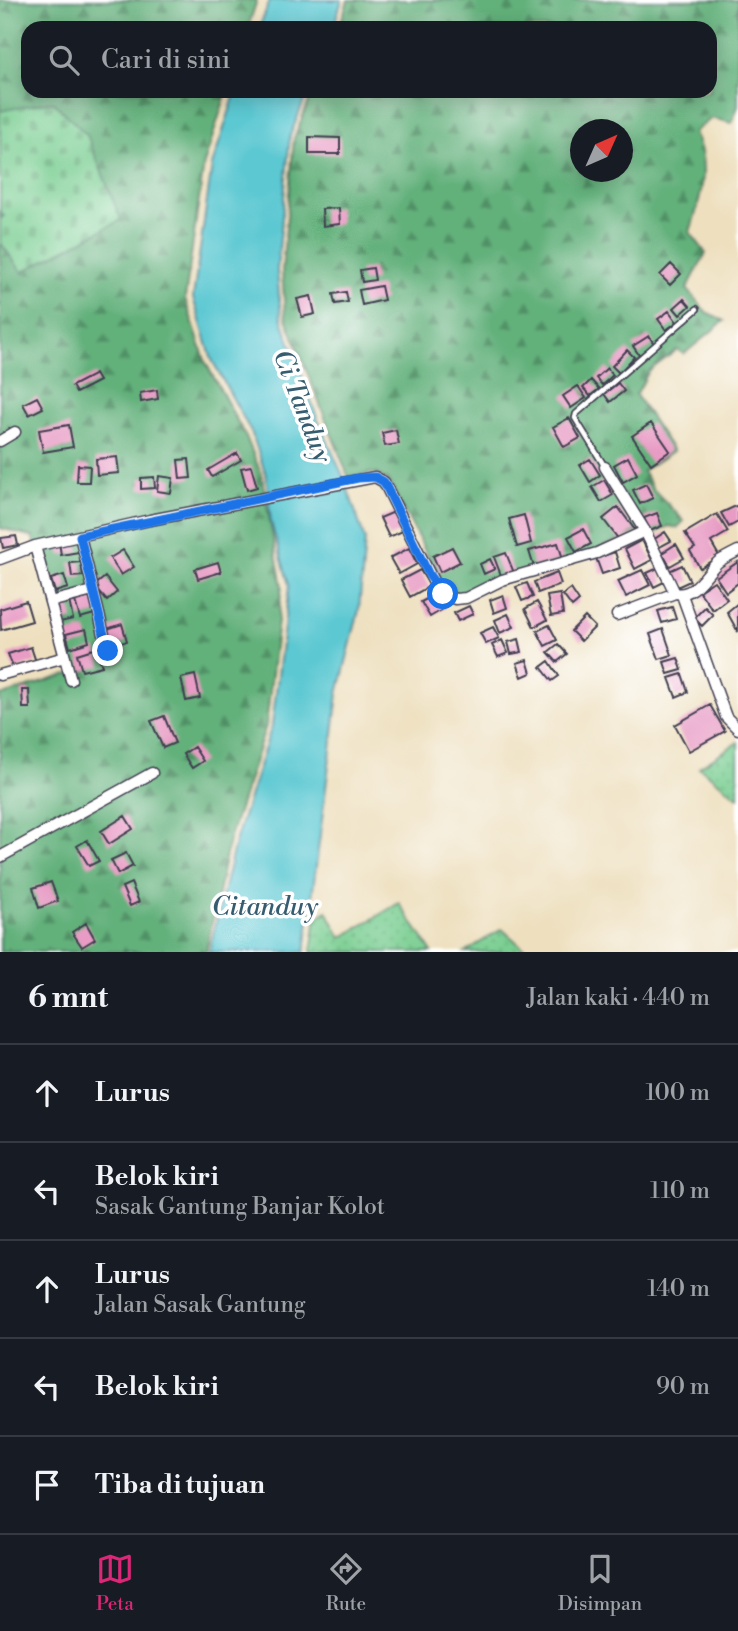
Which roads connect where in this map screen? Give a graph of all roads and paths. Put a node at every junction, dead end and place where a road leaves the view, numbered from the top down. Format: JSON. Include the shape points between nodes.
{"nodes":[{"id":1,"x":696,"y":309,"type":"dead end"},
{"id":2,"x":15,"y":432,"type":"dead end"},
{"id":3,"x":0,"y":441,"type":"edge"},
{"id":4,"x":605,"y":467,"type":"joint"},
{"id":5,"x":645,"y":531,"type":"junction"},
{"id":6,"x":80,"y":536,"type":"junction"},
{"id":7,"x":35,"y":546,"type":"junction"},
{"id":8,"x":738,"y":551,"type":"edge"},
{"id":9,"x":0,"y":559,"type":"edge"},
{"id":10,"x":93,"y":591,"type":"junction"},
{"id":11,"x":679,"y":594,"type":"junction"},
{"id":12,"x":50,"y":602,"type":"junction"},
{"id":13,"x":617,"y":615,"type":"dead end"},
{"id":14,"x":108,"y":651,"type":"dead end"},
{"id":15,"x":65,"y":657,"type":"junction"},
{"id":16,"x":0,"y":675,"type":"edge"},
{"id":17,"x":71,"y":680,"type":"dead end"},
{"id":18,"x":738,"y":729,"type":"edge"},
{"id":19,"x":152,"y":773,"type":"dead end"},
{"id":20,"x":0,"y":857,"type":"edge"}],
"edges":[{"from":1,"to":4,"type":"lane","via":[[576,414]]},
{"from":2,"to":3,"type":"street"},
{"from":4,"to":5,"type":"street"},
{"from":5,"to":6,"type":"street","via":[[597,553],[502,580],[455,600],[443,594],[429,575],[384,482],[375,477]]},
{"from":5,"to":11,"type":"street"},
{"from":6,"to":7,"type":"street"},
{"from":6,"to":10,"type":"street"},
{"from":7,"to":9,"type":"street"},
{"from":7,"to":12,"type":"street"},
{"from":8,"to":11,"type":"street"},
{"from":10,"to":12,"type":"street"},
{"from":10,"to":14,"type":"street"},
{"from":11,"to":13,"type":"street"},
{"from":11,"to":18,"type":"street","via":[[726,717]]},
{"from":12,"to":15,"type":"street"},
{"from":15,"to":16,"type":"street"},
{"from":15,"to":17,"type":"street"},
{"from":19,"to":20,"type":"street"}]}
